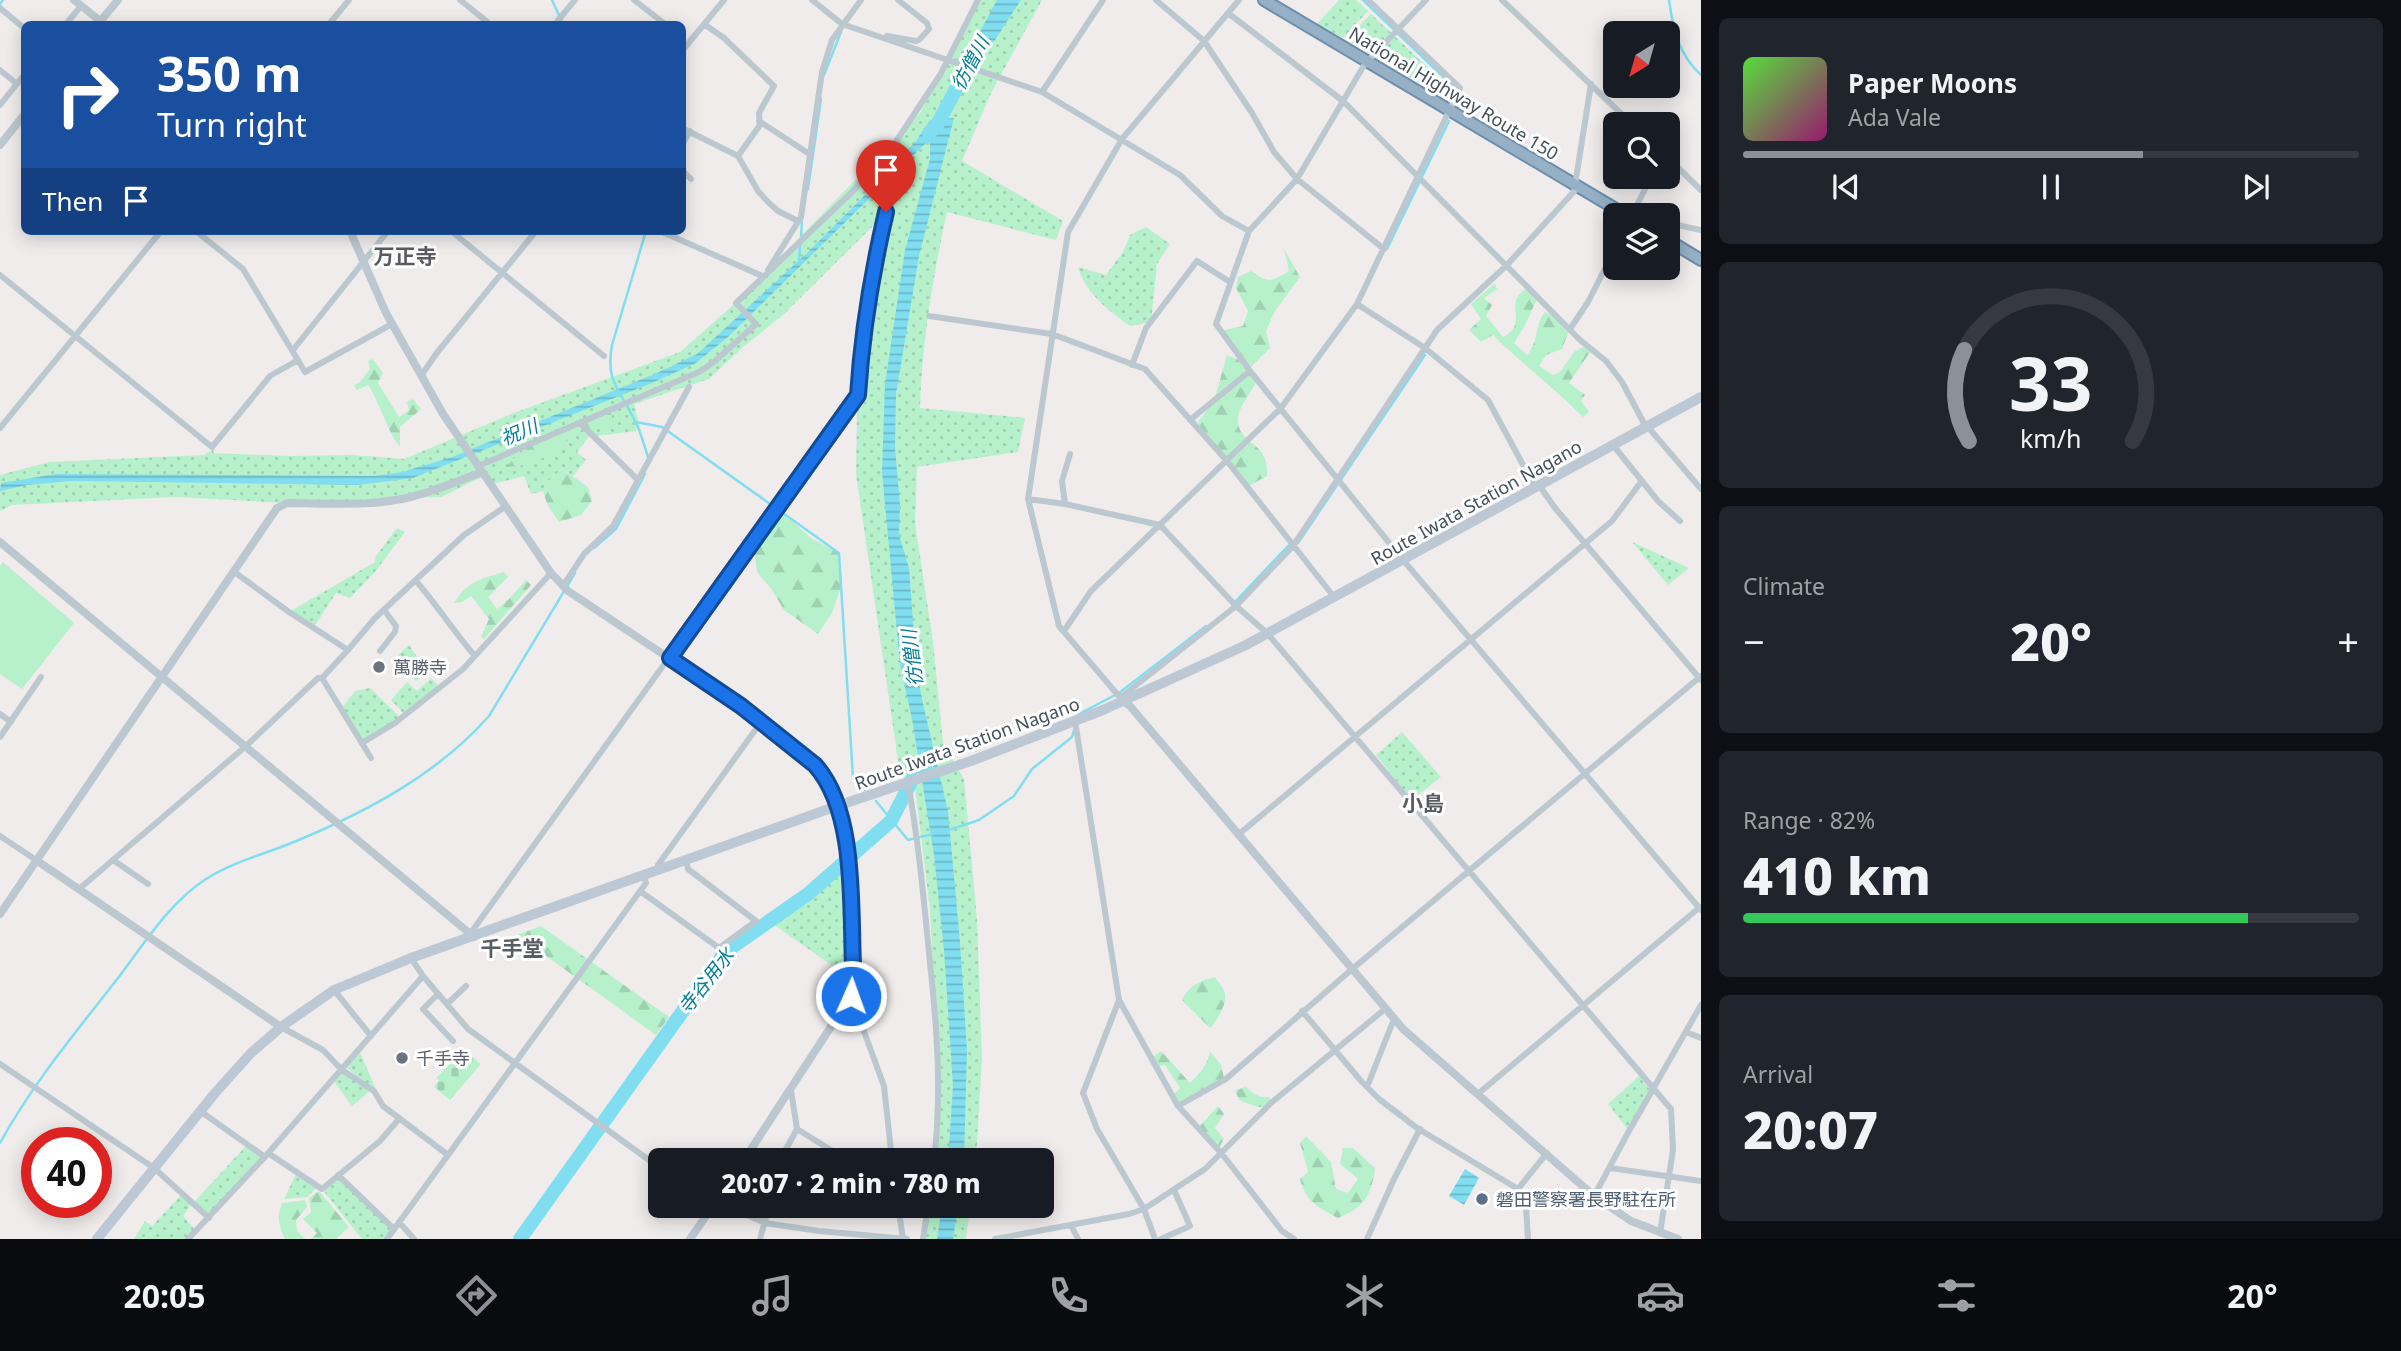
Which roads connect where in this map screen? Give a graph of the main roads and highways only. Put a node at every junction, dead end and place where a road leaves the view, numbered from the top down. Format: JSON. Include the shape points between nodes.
{"nodes":[{"id":1,"x":1264,"y":0,"type":"edge"},
{"id":2,"x":1605,"y":203,"type":"edge"},
{"id":3,"x":1680,"y":247,"type":"edge"},
{"id":4,"x":1701,"y":260,"type":"edge"},
{"id":5,"x":1701,"y":397,"type":"edge"},
{"id":6,"x":97,"y":1239,"type":"edge"}],
"edges":[{"from":1,"to":2,"type":"highway","name":"National Highway Route 150"},
{"from":3,"to":4,"type":"highway"},
{"from":5,"to":6,"type":"main road","name":"Route Iwata Station Nagano","via":[[1235,651],[1075,721],[472,935],[334,990],[251,1053]]}]}
